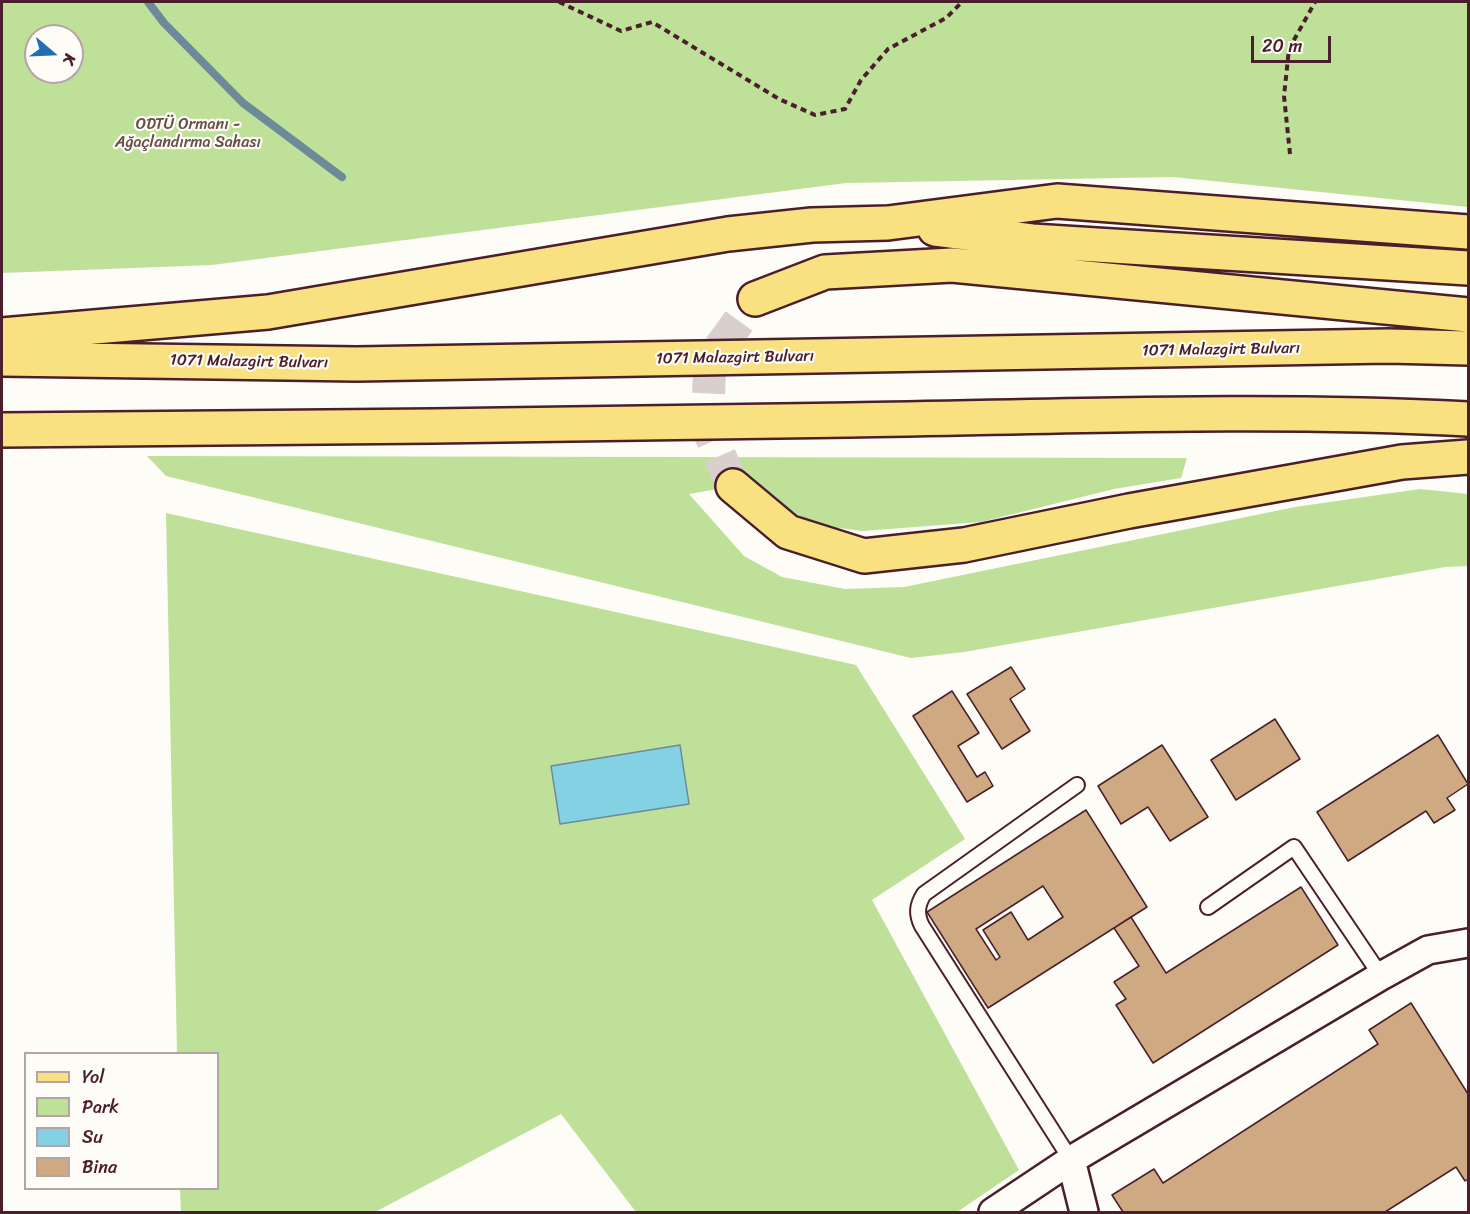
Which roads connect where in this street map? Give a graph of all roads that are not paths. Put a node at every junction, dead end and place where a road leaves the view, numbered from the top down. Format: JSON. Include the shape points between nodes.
{"nodes":[{"id":1,"x":888,"y":223,"type":"junction"},
{"id":2,"x":1468,"y":232,"type":"edge"},
{"id":3,"x":1468,"y":268,"type":"edge"},
{"id":4,"x":755,"y":299,"type":"tunnel mouth"},
{"id":5,"x":1468,"y":315,"type":"edge"},
{"id":6,"x":2,"y":335,"type":"edge"},
{"id":7,"x":1468,"y":348,"type":"edge"},
{"id":8,"x":2,"y":358,"type":"edge"},
{"id":9,"x":1468,"y":419,"type":"edge"},
{"id":10,"x":2,"y":430,"type":"edge"},
{"id":11,"x":1468,"y":457,"type":"edge"},
{"id":12,"x":733,"y":486,"type":"tunnel mouth"},
{"id":13,"x":1077,"y":785,"type":"dead end"},
{"id":14,"x":1208,"y":907,"type":"dead end"},
{"id":15,"x":1468,"y":943,"type":"edge"},
{"id":16,"x":1381,"y":976,"type":"junction"},
{"id":17,"x":1071,"y":1160,"type":"junction"},
{"id":18,"x":993,"y":1212,"type":"edge"},
{"id":19,"x":1084,"y":1212,"type":"edge"}],
"edges":[{"from":1,"to":2,"type":"main road","via":[[1057,201]]},
{"from":1,"to":3,"type":"main road","via":[[1032,241]]},
{"from":1,"to":6,"type":"main road","via":[[812,225],[728,234],[268,312]]},
{"from":4,"to":5,"type":"main road","via":[[825,272],[952,264]]},
{"from":7,"to":8,"type":"main road","name":"1071 Malazgirt Bulvarı","via":[[357,364]]},
{"from":9,"to":10,"type":"main road","via":[[1209,414]]},
{"from":11,"to":12,"type":"main road","via":[[1402,462],[964,545],[864,556],[788,532]]},
{"from":13,"to":17,"type":"lane","via":[[924,894],[917,914]]},
{"from":14,"to":16,"type":"lane","via":[[1294,847]]},
{"from":15,"to":16,"type":"street","via":[[1428,951]]},
{"from":16,"to":17,"type":"street"},
{"from":17,"to":18,"type":"street"},
{"from":17,"to":19,"type":"street"}]}
